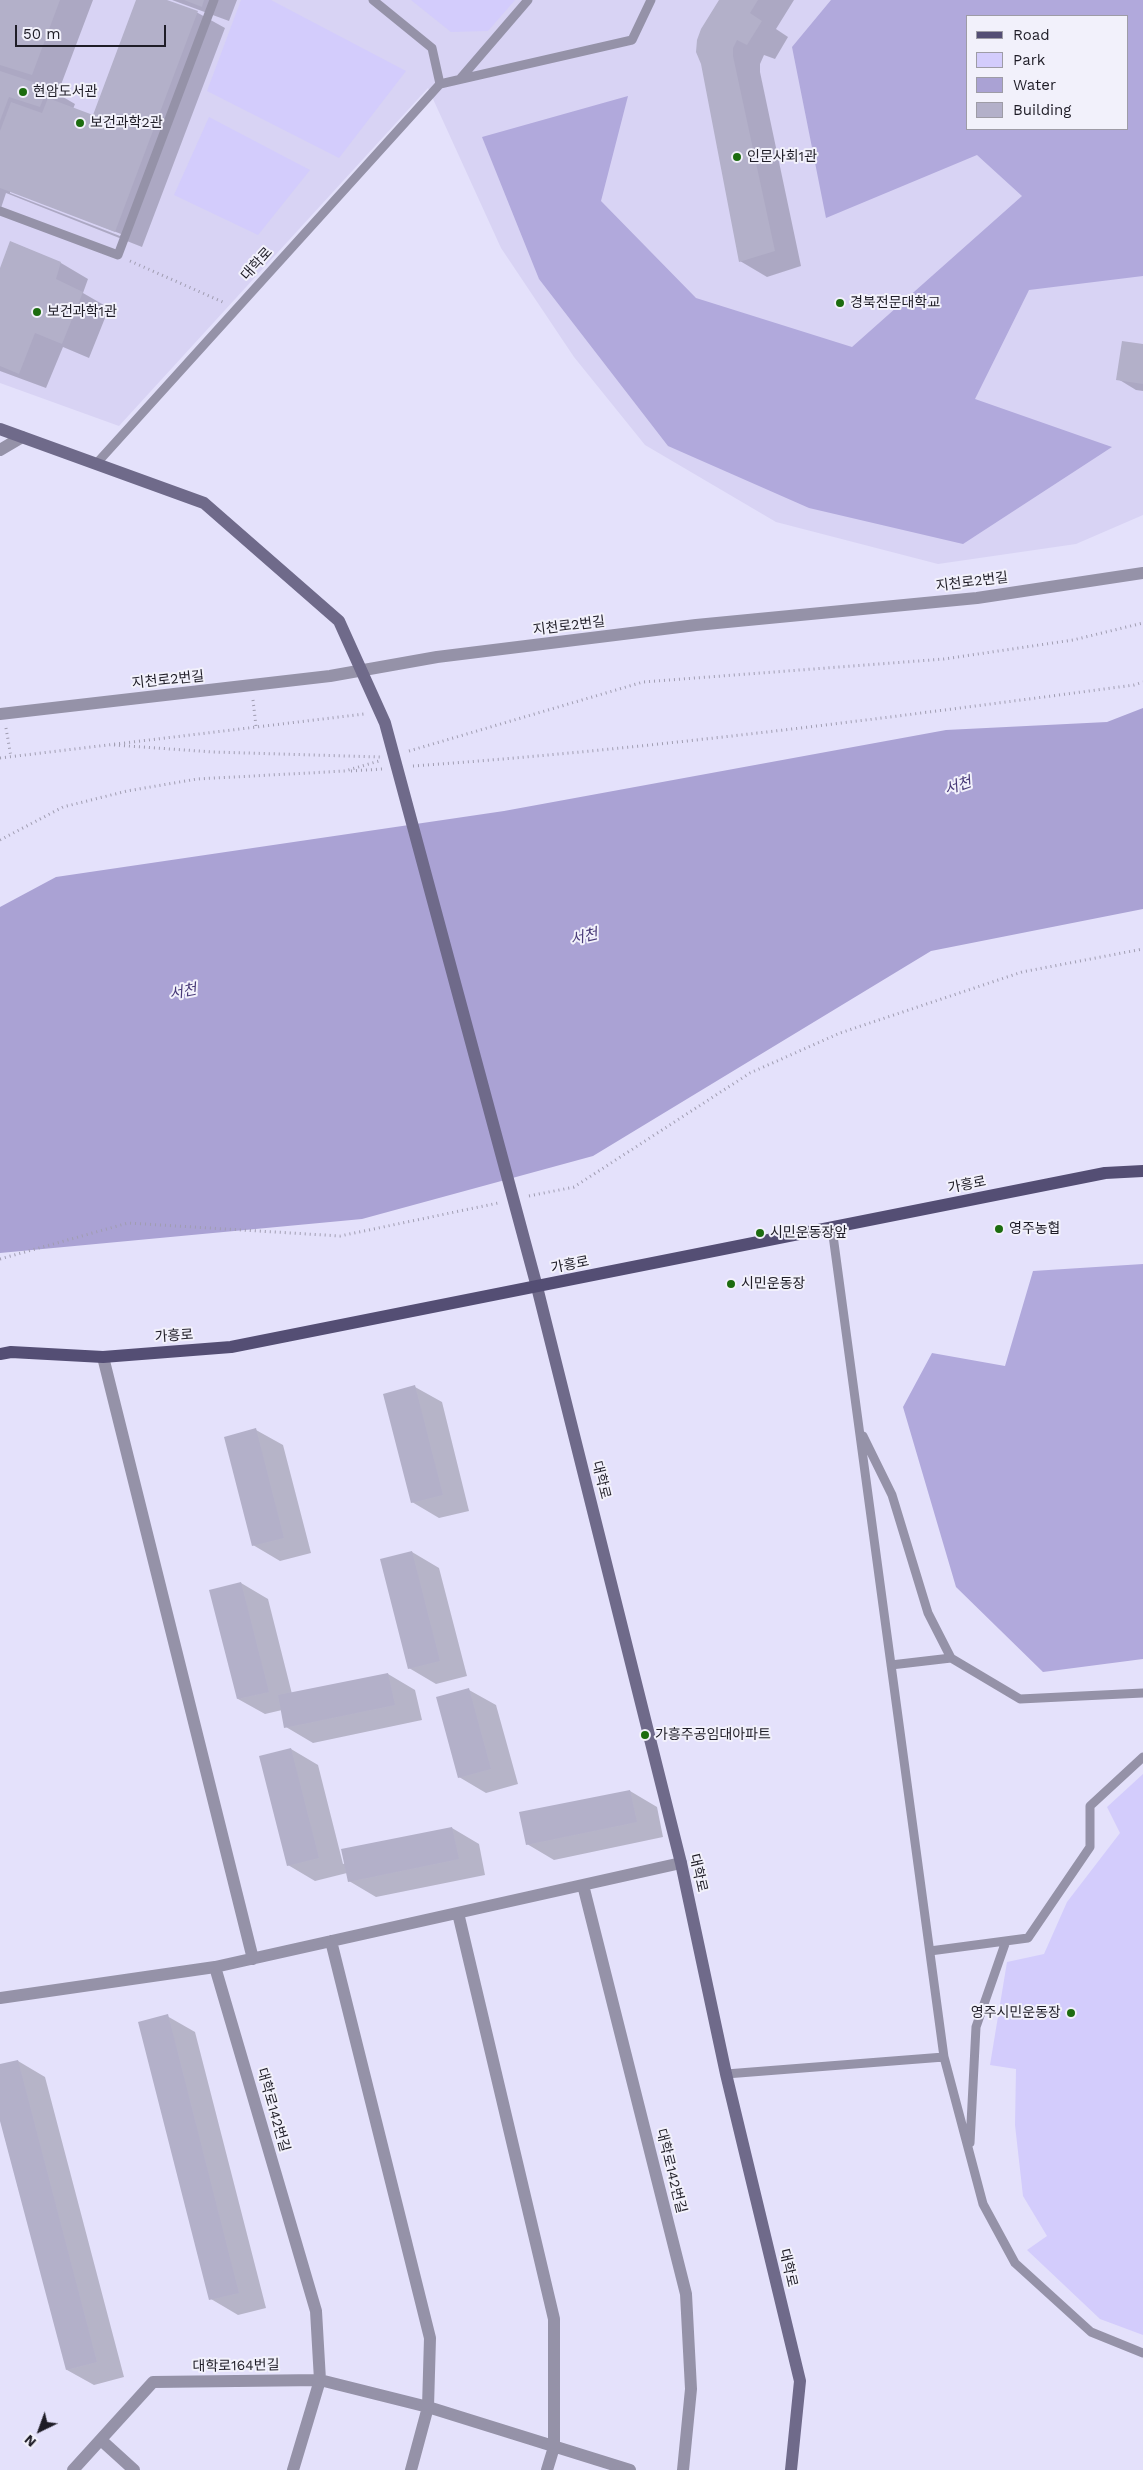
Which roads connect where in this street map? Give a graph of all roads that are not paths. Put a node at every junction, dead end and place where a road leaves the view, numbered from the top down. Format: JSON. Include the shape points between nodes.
{"nodes":[{"id":1,"x":214,"y":0,"type":"edge"},
{"id":2,"x":373,"y":0,"type":"edge"},
{"id":3,"x":528,"y":0,"type":"edge"},
{"id":4,"x":651,"y":0,"type":"edge"},
{"id":5,"x":460,"y":79,"type":"junction"},
{"id":6,"x":440,"y":84,"type":"junction"},
{"id":7,"x":0,"y":211,"type":"edge"},
{"id":8,"x":0,"y":429,"type":"edge"},
{"id":9,"x":22,"y":437,"type":"junction"},
{"id":10,"x":0,"y":450,"type":"edge"},
{"id":11,"x":96,"y":464,"type":"junction"},
{"id":12,"x":1143,"y":573,"type":"edge"},
{"id":13,"x":2,"y":714,"type":"edge"},
{"id":14,"x":1143,"y":1171,"type":"edge"},
{"id":15,"x":832,"y":1228,"type":"junction"},
{"id":16,"x":537,"y":1287,"type":"junction"},
{"id":17,"x":0,"y":1354,"type":"edge"},
{"id":18,"x":103,"y":1357,"type":"junction"},
{"id":19,"x":860,"y":1429,"type":"junction"},
{"id":20,"x":951,"y":1658,"type":"junction"},
{"id":21,"x":891,"y":1665,"type":"junction"},
{"id":22,"x":1143,"y":1694,"type":"edge"},
{"id":23,"x":1143,"y":1757,"type":"edge"},
{"id":24,"x":681,"y":1863,"type":"junction"},
{"id":25,"x":583,"y":1885,"type":"junction"},
{"id":26,"x":458,"y":1913,"type":"junction"},
{"id":27,"x":331,"y":1941,"type":"junction"},
{"id":28,"x":1006,"y":1941,"type":"junction"},
{"id":29,"x":930,"y":1951,"type":"junction"},
{"id":30,"x":253,"y":1959,"type":"junction"},
{"id":31,"x":215,"y":1967,"type":"junction"},
{"id":32,"x":0,"y":1998,"type":"edge"},
{"id":33,"x":944,"y":2057,"type":"junction"},
{"id":34,"x":726,"y":2074,"type":"junction"},
{"id":35,"x":969,"y":2152,"type":"junction"},
{"id":36,"x":1143,"y":2353,"type":"edge"},
{"id":37,"x":320,"y":2380,"type":"junction"},
{"id":38,"x":428,"y":2408,"type":"junction"},
{"id":39,"x":101,"y":2440,"type":"junction"},
{"id":40,"x":554,"y":2447,"type":"junction"},
{"id":41,"x":73,"y":2470,"type":"edge"},
{"id":42,"x":134,"y":2470,"type":"edge"},
{"id":43,"x":293,"y":2470,"type":"edge"},
{"id":44,"x":411,"y":2470,"type":"edge"},
{"id":45,"x":547,"y":2470,"type":"edge"},
{"id":46,"x":630,"y":2470,"type":"edge"},
{"id":47,"x":683,"y":2470,"type":"edge"},
{"id":48,"x":792,"y":2470,"type":"edge"}],
"edges":[{"from":1,"to":7,"type":"lane","via":[[118,256]]},
{"from":2,"to":6,"type":"lane","via":[[432,48]]},
{"from":3,"to":5,"type":"lane"},
{"from":4,"to":5,"type":"lane","via":[[632,40]]},
{"from":5,"to":6,"type":"lane"},
{"from":6,"to":11,"type":"lane","name":"대학로"},
{"from":8,"to":9,"type":"main road"},
{"from":9,"to":10,"type":"street"},
{"from":9,"to":11,"type":"main road"},
{"from":11,"to":16,"type":"main road","name":"대학로","via":[[204,503],[339,620],[383,718]]},
{"from":12,"to":13,"type":"street","name":"지천로2번길","via":[[977,598],[696,625],[437,657],[330,676]]},
{"from":14,"to":15,"type":"main road","name":"가흥로","via":[[1105,1173]]},
{"from":15,"to":16,"type":"main road","name":"가흥로"},
{"from":15,"to":19,"type":"lane"},
{"from":16,"to":18,"type":"main road","name":"가흥로","via":[[231,1347]]},
{"from":16,"to":24,"type":"main road","name":"대학로"},
{"from":17,"to":18,"type":"main road","name":"가흥로"},
{"from":18,"to":30,"type":"street"},
{"from":19,"to":20,"type":"lane","via":[[892,1495],[928,1613]]},
{"from":19,"to":21,"type":"lane"},
{"from":20,"to":21,"type":"lane"},
{"from":20,"to":22,"type":"lane","via":[[1020,1698]]},
{"from":21,"to":29,"type":"lane"},
{"from":23,"to":28,"type":"lane","via":[[1090,1806],[1090,1847],[1028,1938]]},
{"from":24,"to":25,"type":"street"},
{"from":24,"to":34,"type":"main road","name":"대학로"},
{"from":25,"to":26,"type":"street"},
{"from":25,"to":47,"type":"street","name":"대학로142번길","via":[[686,2294],[691,2389]]},
{"from":26,"to":27,"type":"street"},
{"from":26,"to":40,"type":"street","via":[[554,2319]]},
{"from":27,"to":30,"type":"street"},
{"from":27,"to":38,"type":"street","via":[[430,2338]]},
{"from":28,"to":29,"type":"lane"},
{"from":28,"to":35,"type":"lane","via":[[976,2027]]},
{"from":29,"to":33,"type":"lane"},
{"from":30,"to":31,"type":"street"},
{"from":31,"to":32,"type":"street"},
{"from":31,"to":37,"type":"street","name":"대학로142번길","via":[[316,2311]]},
{"from":33,"to":34,"type":"lane"},
{"from":33,"to":35,"type":"lane"},
{"from":34,"to":48,"type":"main road","name":"대학로","via":[[800,2381]]},
{"from":35,"to":36,"type":"lane","via":[[983,2204],[1015,2263],[1091,2332]]},
{"from":37,"to":38,"type":"street","name":"대학로164번길"},
{"from":37,"to":39,"type":"street","name":"대학로164번길","via":[[153,2382]]},
{"from":37,"to":43,"type":"street"},
{"from":38,"to":40,"type":"street","name":"대학로164번길"},
{"from":38,"to":44,"type":"street"},
{"from":39,"to":41,"type":"street"},
{"from":39,"to":42,"type":"street"},
{"from":40,"to":45,"type":"street"},
{"from":40,"to":46,"type":"street","name":"대학로164번길"}]}
